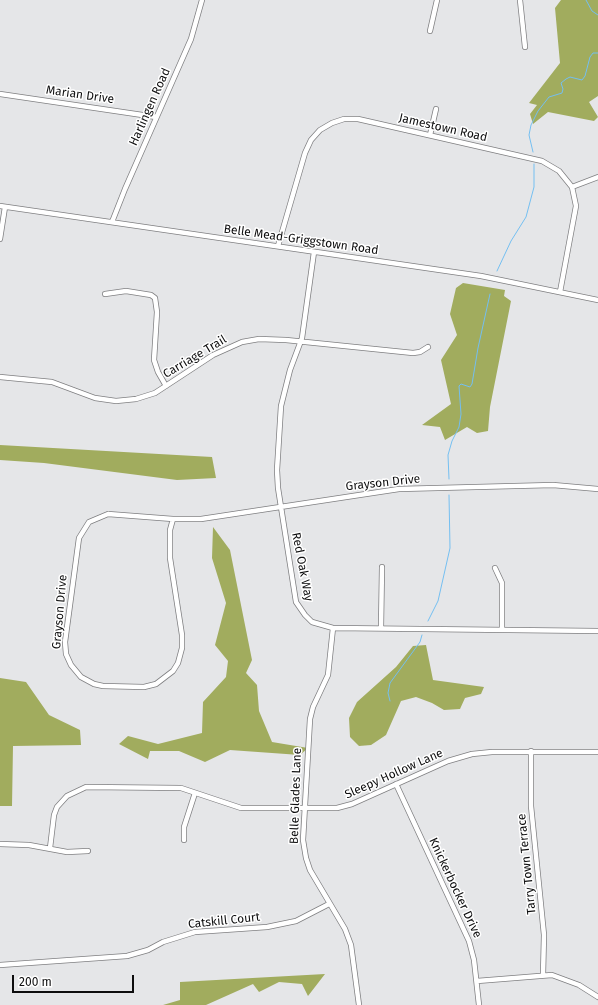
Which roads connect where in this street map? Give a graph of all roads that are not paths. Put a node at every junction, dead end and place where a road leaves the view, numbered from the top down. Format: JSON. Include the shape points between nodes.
{"nodes":[{"id":1,"x":202,"y":0,"type":"edge"},
{"id":2,"x":437,"y":0,"type":"edge"},
{"id":3,"x":520,"y":0,"type":"edge"},
{"id":4,"x":430,"y":31,"type":"dead end"},
{"id":5,"x":525,"y":47,"type":"dead end"},
{"id":6,"x":0,"y":94,"type":"edge"},
{"id":7,"x":436,"y":109,"type":"dead end"},
{"id":8,"x":156,"y":117,"type":"junction"},
{"id":9,"x":430,"y":135,"type":"junction"},
{"id":10,"x":598,"y":177,"type":"edge"},
{"id":11,"x":572,"y":186,"type":"junction"},
{"id":12,"x":2,"y":206,"type":"edge"},
{"id":13,"x":112,"y":222,"type":"junction"},
{"id":14,"x":0,"y":239,"type":"edge"},
{"id":15,"x":278,"y":246,"type":"junction"},
{"id":16,"x":314,"y":252,"type":"junction"},
{"id":17,"x":560,"y":292,"type":"junction"},
{"id":18,"x":106,"y":294,"type":"dead end"},
{"id":19,"x":598,"y":300,"type":"edge"},
{"id":20,"x":301,"y":343,"type":"junction"},
{"id":21,"x":428,"y":348,"type":"dead end"},
{"id":22,"x":0,"y":377,"type":"edge"},
{"id":23,"x":166,"y":386,"type":"junction"},
{"id":24,"x":598,"y":489,"type":"edge"},
{"id":25,"x":281,"y":507,"type":"junction"},
{"id":26,"x":173,"y":519,"type":"junction"},
{"id":27,"x":382,"y":567,"type":"dead end"},
{"id":28,"x":495,"y":568,"type":"dead end"},
{"id":29,"x":333,"y":628,"type":"junction"},
{"id":30,"x":381,"y":628,"type":"junction"},
{"id":31,"x":502,"y":629,"type":"junction"},
{"id":32,"x":598,"y":631,"type":"edge"},
{"id":33,"x":531,"y":751,"type":"junction"},
{"id":34,"x":598,"y":752,"type":"edge"},
{"id":35,"x":396,"y":784,"type":"junction"},
{"id":36,"x":195,"y":792,"type":"junction"},
{"id":37,"x":304,"y":809,"type":"junction"},
{"id":38,"x":184,"y":840,"type":"dead end"},
{"id":39,"x":0,"y":844,"type":"edge"},
{"id":40,"x":50,"y":848,"type":"junction"},
{"id":41,"x":88,"y":851,"type":"dead end"},
{"id":42,"x":329,"y":904,"type":"junction"},
{"id":43,"x":0,"y":965,"type":"edge"},
{"id":44,"x":543,"y":975,"type":"junction"},
{"id":45,"x":477,"y":981,"type":"junction"},
{"id":46,"x":598,"y":997,"type":"edge"},
{"id":47,"x":359,"y":1005,"type":"edge"},
{"id":48,"x":479,"y":1005,"type":"edge"}],
"edges":[{"from":1,"to":8,"type":"street","name":"Harlingen Road","via":[[191,39]]},
{"from":2,"to":4,"type":"street"},
{"from":3,"to":5,"type":"street"},
{"from":6,"to":8,"type":"street","name":"Marian Drive"},
{"from":7,"to":9,"type":"street"},
{"from":8,"to":13,"type":"street","name":"Harlingen Road"},
{"from":9,"to":11,"type":"street","name":"Jamestown Road","via":[[542,161],[559,171]]},
{"from":9,"to":15,"type":"street","name":"Jamestown Road","via":[[358,119],[344,119],[326,126],[315,135],[305,153]]},
{"from":10,"to":11,"type":"street"},
{"from":11,"to":17,"type":"street","name":"Jamestown Road","via":[[576,214]]},
{"from":12,"to":13,"type":"street","name":"Belle Mead-Griggstown Road"},
{"from":12,"to":14,"type":"street"},
{"from":13,"to":15,"type":"street","name":"Belle Mead-Griggstown Road"},
{"from":15,"to":16,"type":"street","name":"Belle Mead-Griggstown Road"},
{"from":16,"to":17,"type":"street","name":"Belle Mead-Griggstown Road","via":[[488,277]]},
{"from":16,"to":20,"type":"street","name":"Red Oak Way"},
{"from":17,"to":19,"type":"street","name":"Belle Mead-Griggstown Road"},
{"from":18,"to":23,"type":"street","via":[[126,291],[155,298],[157,312],[154,360]]},
{"from":20,"to":21,"type":"street","name":"Carriage Trail","via":[[413,353]]},
{"from":20,"to":23,"type":"street","name":"Carriage Trail","via":[[259,339],[242,342],[212,355]]},
{"from":20,"to":25,"type":"street","name":"Red Oak Way","via":[[290,370],[281,406],[277,470]]},
{"from":22,"to":23,"type":"street","name":"Carriage Trail","via":[[52,382],[95,398],[116,401],[142,398]]},
{"from":24,"to":25,"type":"street","name":"Grayson Drive","via":[[554,486],[399,489]]},
{"from":25,"to":26,"type":"street","name":"Grayson Drive","via":[[201,519]]},
{"from":25,"to":29,"type":"street","name":"Red Oak Way","via":[[298,606],[312,622]]},
{"from":26,"to":26,"type":"street","name":"Grayson Drive","via":[[108,514],[89,522],[81,534],[72,578],[65,648],[71,665],[86,681],[103,686],[144,686],[160,682],[178,663],[182,635],[170,558],[170,530]]},
{"from":27,"to":30,"type":"street"},
{"from":28,"to":31,"type":"street","via":[[502,583]]},
{"from":29,"to":30,"type":"street","name":"Red Oak Way"},
{"from":29,"to":37,"type":"street","name":"Belle Glades Lane","via":[[331,665],[310,719]]},
{"from":30,"to":31,"type":"street","name":"Red Oak Way"},
{"from":31,"to":32,"type":"street","name":"Red Oak Way"},
{"from":33,"to":34,"type":"street","name":"Sleepy Hollow Lane"},
{"from":33,"to":35,"type":"street","name":"Sleepy Hollow Lane","via":[[492,752],[459,757]]},
{"from":33,"to":44,"type":"street","name":"Tarry Town Terrace","via":[[531,806],[544,936]]},
{"from":35,"to":37,"type":"street","name":"Sleepy Hollow Lane","via":[[342,807]]},
{"from":35,"to":45,"type":"street","name":"Knickerbocker Drive","via":[[469,941]]},
{"from":36,"to":37,"type":"street","name":"Sleepy Hollow Lane","via":[[241,808]]},
{"from":36,"to":38,"type":"street","via":[[184,827]]},
{"from":36,"to":40,"type":"street","name":"Sleepy Hollow Lane","via":[[181,788],[86,787],[67,796],[57,807]]},
{"from":37,"to":42,"type":"street","name":"Belle Glades Lane","via":[[303,840],[306,858]]},
{"from":39,"to":40,"type":"street"},
{"from":40,"to":41,"type":"street","via":[[66,852]]},
{"from":42,"to":43,"type":"street","name":"Catskill Court","via":[[296,921],[267,927],[195,932],[127,956]]},
{"from":42,"to":47,"type":"street","name":"Belle Glades Lane","via":[[345,929],[351,945]]},
{"from":44,"to":45,"type":"street"},
{"from":44,"to":46,"type":"street","via":[[566,979]]},
{"from":45,"to":48,"type":"street","name":"Knickerbocker Drive"}]}
